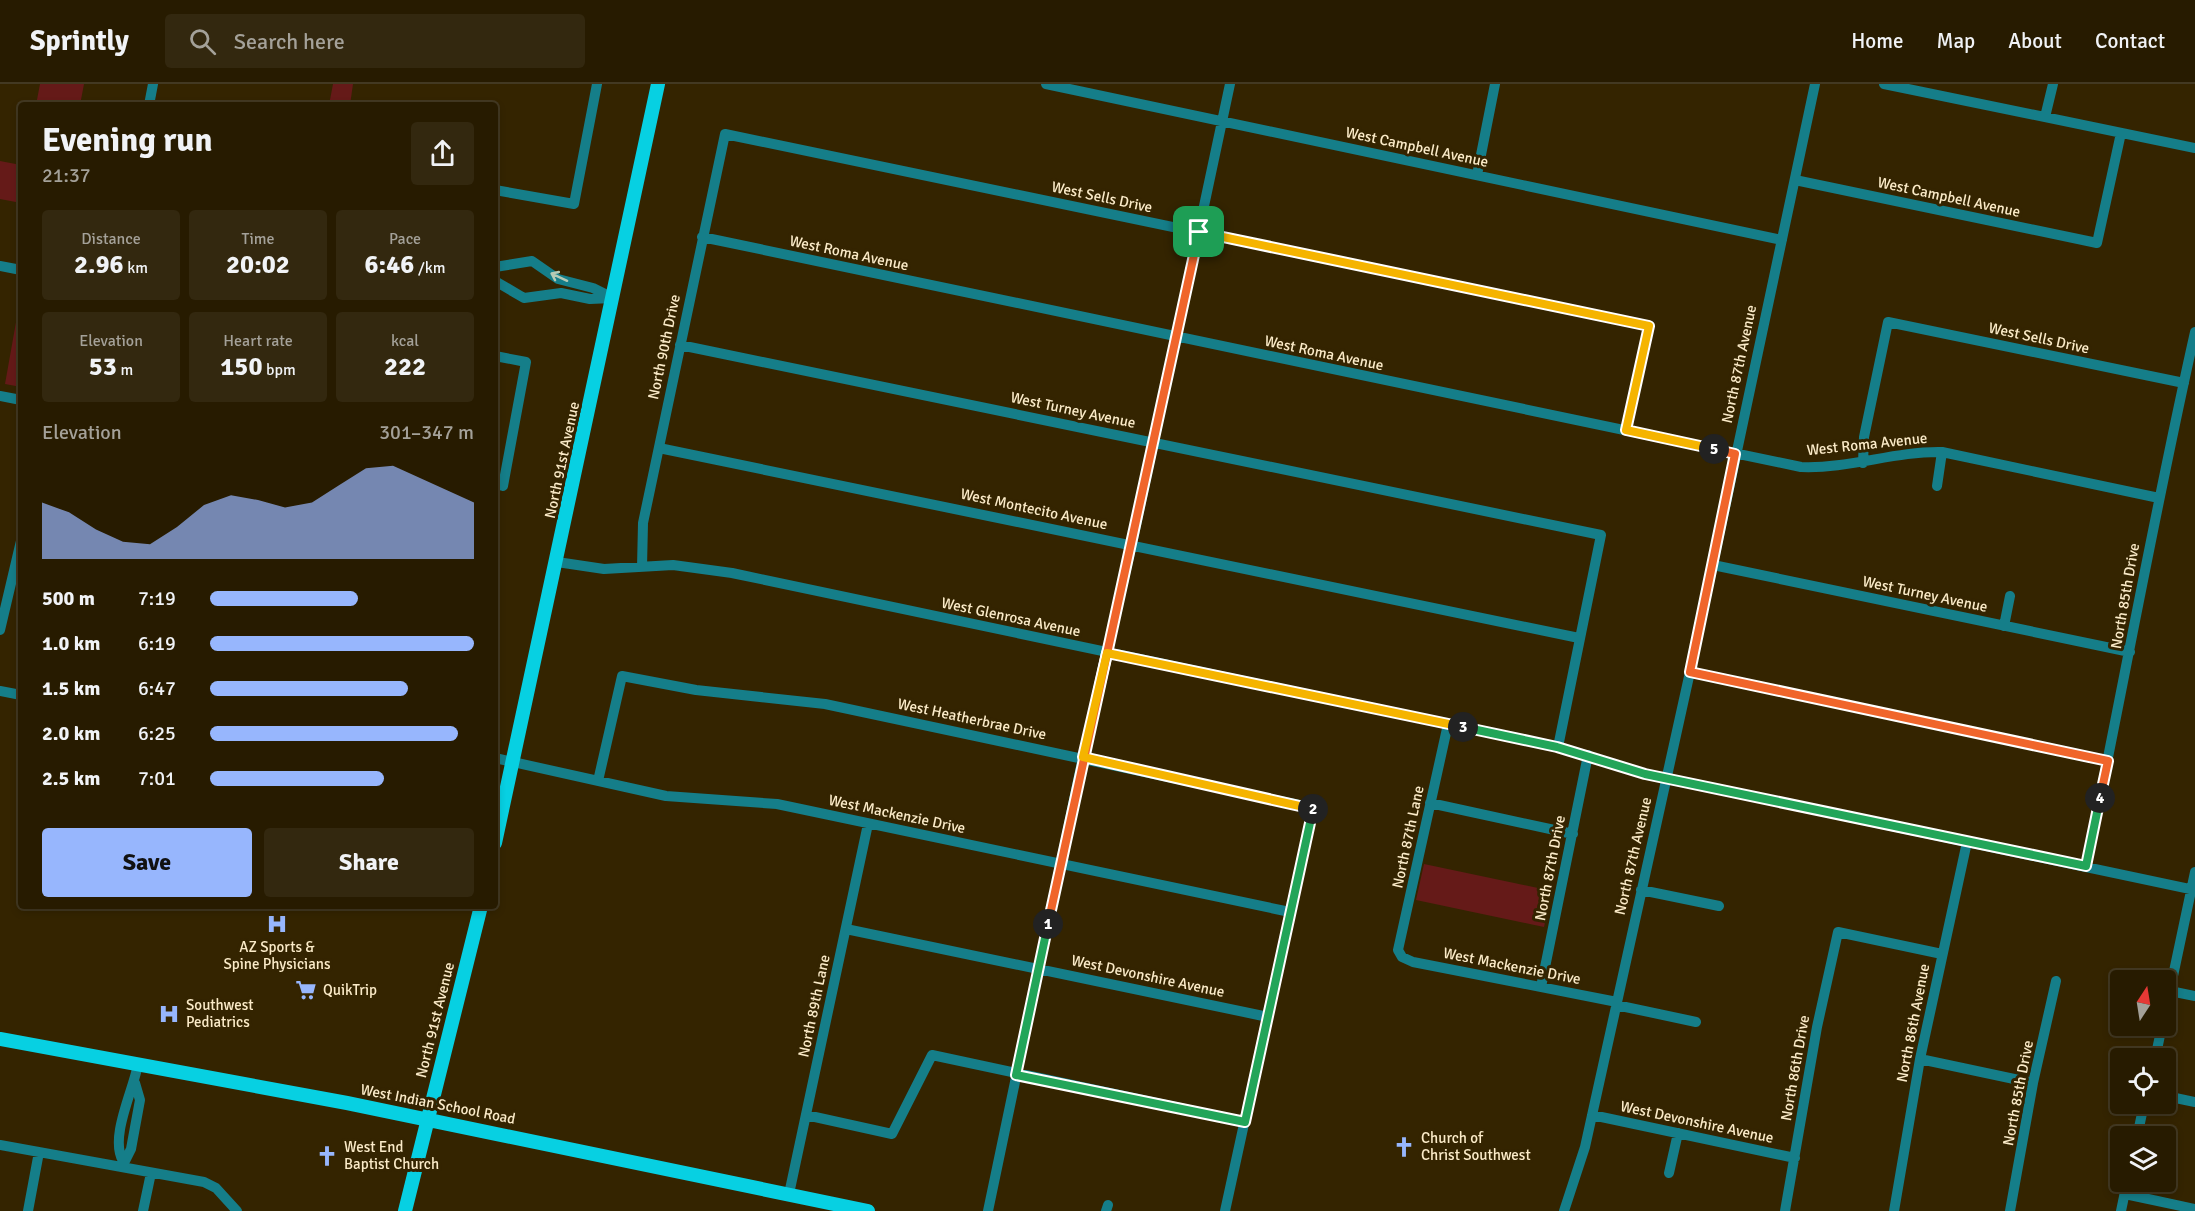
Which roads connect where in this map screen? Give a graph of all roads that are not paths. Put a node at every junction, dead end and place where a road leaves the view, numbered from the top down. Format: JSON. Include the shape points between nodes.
{"nodes":[{"id":1,"x":153,"y":84,"type":"edge"},
{"id":2,"x":597,"y":84,"type":"edge"},
{"id":3,"x":658,"y":84,"type":"edge"},
{"id":4,"x":1046,"y":84,"type":"edge"},
{"id":5,"x":1230,"y":84,"type":"edge"},
{"id":6,"x":1495,"y":84,"type":"edge"},
{"id":7,"x":1815,"y":84,"type":"edge"},
{"id":8,"x":1884,"y":84,"type":"edge"},
{"id":9,"x":2053,"y":84,"type":"edge"},
{"id":10,"x":1937,"y":90,"type":"edge"},
{"id":11,"x":150,"y":102,"type":"edge"},
{"id":12,"x":2045,"y":117,"type":"junction"},
{"id":13,"x":1223,"y":121,"type":"junction"},
{"id":14,"x":2121,"y":133,"type":"junction"},
{"id":15,"x":725,"y":134,"type":"joint"},
{"id":16,"x":2195,"y":148,"type":"edge"},
{"id":17,"x":1477,"y":175,"type":"junction"},
{"id":18,"x":1795,"y":180,"type":"junction"},
{"id":19,"x":498,"y":191,"type":"edge"},
{"id":20,"x":1199,"y":232,"type":"junction"},
{"id":21,"x":702,"y":237,"type":"junction"},
{"id":22,"x":1782,"y":240,"type":"junction"},
{"id":23,"x":0,"y":266,"type":"edge"},
{"id":24,"x":511,"y":266,"type":"junction"},
{"id":25,"x":498,"y":267,"type":"edge"},
{"id":26,"x":18,"y":269,"type":"edge"},
{"id":27,"x":498,"y":283,"type":"edge"},
{"id":28,"x":508,"y":288,"type":"junction"},
{"id":29,"x":613,"y":298,"type":"junction"},
{"id":30,"x":2195,"y":332,"type":"edge"},
{"id":31,"x":1176,"y":338,"type":"junction"},
{"id":32,"x":680,"y":345,"type":"junction"},
{"id":33,"x":498,"y":357,"type":"edge"},
{"id":34,"x":2184,"y":383,"type":"junction"},
{"id":35,"x":0,"y":396,"type":"edge"},
{"id":36,"x":18,"y":399,"type":"edge"},
{"id":37,"x":1626,"y":430,"type":"junction"},
{"id":38,"x":1154,"y":442,"type":"junction"},
{"id":39,"x":659,"y":448,"type":"junction"},
{"id":40,"x":1942,"y":452,"type":"junction"},
{"id":41,"x":1735,"y":454,"type":"junction"},
{"id":42,"x":1863,"y":463,"type":"junction"},
{"id":43,"x":499,"y":485,"type":"edge"},
{"id":44,"x":1937,"y":486,"type":"dead end"},
{"id":45,"x":2159,"y":498,"type":"junction"},
{"id":46,"x":1132,"y":544,"type":"junction"},
{"id":47,"x":18,"y":554,"type":"edge"},
{"id":48,"x":557,"y":562,"type":"junction"},
{"id":49,"x":1713,"y":565,"type":"junction"},
{"id":50,"x":642,"y":567,"type":"junction"},
{"id":51,"x":2010,"y":596,"type":"dead end"},
{"id":52,"x":2004,"y":626,"type":"junction"},
{"id":53,"x":0,"y":630,"type":"edge"},
{"id":54,"x":1579,"y":638,"type":"junction"},
{"id":55,"x":2130,"y":652,"type":"junction"},
{"id":56,"x":1107,"y":653,"type":"junction"},
{"id":57,"x":1690,"y":672,"type":"junction"},
{"id":58,"x":0,"y":692,"type":"edge"},
{"id":59,"x":18,"y":695,"type":"edge"},
{"id":60,"x":1448,"y":724,"type":"junction"},
{"id":61,"x":1557,"y":747,"type":"junction"},
{"id":62,"x":1588,"y":755,"type":"junction"},
{"id":63,"x":1083,"y":757,"type":"junction"},
{"id":64,"x":498,"y":759,"type":"edge"},
{"id":65,"x":2108,"y":761,"type":"junction"},
{"id":66,"x":514,"y":762,"type":"junction"},
{"id":67,"x":1666,"y":779,"type":"junction"},
{"id":68,"x":598,"y":781,"type":"junction"},
{"id":69,"x":1430,"y":803,"type":"junction"},
{"id":70,"x":868,"y":824,"type":"junction"},
{"id":71,"x":498,"y":830,"type":"edge"},
{"id":72,"x":1573,"y":834,"type":"junction"},
{"id":73,"x":1967,"y":842,"type":"junction"},
{"id":74,"x":1060,"y":864,"type":"junction"},
{"id":75,"x":2086,"y":866,"type":"junction"},
{"id":76,"x":2195,"y":872,"type":"edge"},
{"id":77,"x":1641,"y":890,"type":"junction"},
{"id":78,"x":2193,"y":890,"type":"edge"},
{"id":79,"x":1719,"y":906,"type":"dead end"},
{"id":80,"x":480,"y":909,"type":"edge"},
{"id":81,"x":1290,"y":912,"type":"junction"},
{"id":82,"x":846,"y":929,"type":"junction"},
{"id":83,"x":1942,"y":954,"type":"junction"},
{"id":84,"x":1402,"y":957,"type":"joint"},
{"id":85,"x":1039,"y":969,"type":"junction"},
{"id":86,"x":2175,"y":970,"type":"edge"},
{"id":87,"x":2056,"y":981,"type":"dead end"},
{"id":88,"x":1541,"y":987,"type":"junction"},
{"id":89,"x":2176,"y":992,"type":"edge"},
{"id":90,"x":2195,"y":996,"type":"edge"},
{"id":91,"x":1617,"y":1004,"type":"junction"},
{"id":92,"x":1268,"y":1017,"type":"junction"},
{"id":93,"x":1696,"y":1022,"type":"dead end"},
{"id":94,"x":0,"y":1039,"type":"edge"},
{"id":95,"x":1920,"y":1059,"type":"junction"},
{"id":96,"x":138,"y":1064,"type":"junction"},
{"id":97,"x":1016,"y":1075,"type":"junction"},
{"id":98,"x":135,"y":1083,"type":"junction"},
{"id":99,"x":2033,"y":1083,"type":"junction"},
{"id":100,"x":2176,"y":1098,"type":"edge"},
{"id":101,"x":2195,"y":1102,"type":"edge"},
{"id":102,"x":806,"y":1115,"type":"junction"},
{"id":103,"x":1592,"y":1115,"type":"junction"},
{"id":104,"x":427,"y":1119,"type":"junction"},
{"id":105,"x":123,"y":1122,"type":"junction"},
{"id":106,"x":1245,"y":1122,"type":"junction"},
{"id":107,"x":136,"y":1124,"type":"junction"},
{"id":108,"x":1678,"y":1133,"type":"junction"},
{"id":109,"x":0,"y":1145,"type":"edge"},
{"id":110,"x":39,"y":1152,"type":"junction"},
{"id":111,"x":1796,"y":1158,"type":"junction"},
{"id":112,"x":123,"y":1164,"type":"junction"},
{"id":113,"x":151,"y":1173,"type":"junction"},
{"id":114,"x":1669,"y":1173,"type":"dead end"},
{"id":115,"x":789,"y":1194,"type":"junction"},
{"id":116,"x":2125,"y":1194,"type":"joint"},
{"id":117,"x":2195,"y":1209,"type":"edge"},
{"id":118,"x":991,"y":1210,"type":"edge"},
{"id":119,"x":27,"y":1211,"type":"edge"},
{"id":120,"x":143,"y":1211,"type":"edge"},
{"id":121,"x":237,"y":1211,"type":"edge"},
{"id":122,"x":405,"y":1211,"type":"edge"},
{"id":123,"x":868,"y":1211,"type":"edge"},
{"id":124,"x":1225,"y":1211,"type":"edge"},
{"id":125,"x":1564,"y":1211,"type":"edge"},
{"id":126,"x":1785,"y":1211,"type":"edge"},
{"id":127,"x":1894,"y":1211,"type":"edge"},
{"id":128,"x":2010,"y":1211,"type":"edge"},
{"id":129,"x":2121,"y":1211,"type":"edge"}],
"edges":[{"from":1,"to":11,"type":"street"},
{"from":2,"to":19,"type":"street","via":[[574,204]]},
{"from":3,"to":29,"type":"main road","name":"North 91st Avenue"},
{"from":4,"to":13,"type":"street","name":"West Campbell Avenue"},
{"from":5,"to":13,"type":"street"},
{"from":6,"to":17,"type":"street"},
{"from":7,"to":18,"type":"street","name":"North 87th Avenue"},
{"from":8,"to":10,"type":"street"},
{"from":9,"to":12,"type":"street"},
{"from":10,"to":12,"type":"street"},
{"from":12,"to":14,"type":"street"},
{"from":13,"to":17,"type":"street","name":"West Campbell Avenue"},
{"from":13,"to":20,"type":"street"},
{"from":14,"to":16,"type":"street"},
{"from":14,"to":18,"type":"street","name":"West Campbell Avenue","via":[[2097,243]]},
{"from":15,"to":20,"type":"street","name":"West Sells Drive"},
{"from":15,"to":21,"type":"street","name":"North 90th Drive"},
{"from":17,"to":22,"type":"street","name":"West Campbell Avenue"},
{"from":18,"to":22,"type":"street","name":"North 87th Avenue"},
{"from":20,"to":31,"type":"street"},
{"from":20,"to":37,"type":"street","name":"West Sells Drive","via":[[1649,326]]},
{"from":21,"to":31,"type":"street","name":"West Roma Avenue"},
{"from":21,"to":32,"type":"street","name":"North 90th Drive"},
{"from":22,"to":41,"type":"street","name":"North 87th Avenue"},
{"from":23,"to":26,"type":"street"},
{"from":24,"to":25,"type":"street"},
{"from":24,"to":28,"type":"street"},
{"from":29,"to":24,"type":"street","one_way":true,"via":[[558,279],[532,261]]},
{"from":27,"to":28,"type":"street"},
{"from":28,"to":29,"type":"street","via":[[524,298],[551,293]]},
{"from":29,"to":48,"type":"main road","name":"North 91st Avenue"},
{"from":30,"to":34,"type":"street","name":"North 85th Drive"},
{"from":31,"to":37,"type":"street","name":"West Roma Avenue"},
{"from":31,"to":38,"type":"street"},
{"from":32,"to":38,"type":"street","name":"West Turney Avenue"},
{"from":32,"to":39,"type":"street","name":"North 90th Drive"},
{"from":33,"to":43,"type":"street","via":[[526,362]]},
{"from":34,"to":42,"type":"street","name":"West Sells Drive","via":[[1888,322],[1864,437]]},
{"from":34,"to":45,"type":"street","name":"North 85th Drive"},
{"from":35,"to":36,"type":"street"},
{"from":37,"to":41,"type":"street","name":"West Roma Avenue"},
{"from":38,"to":46,"type":"street"},
{"from":38,"to":54,"type":"street","name":"West Turney Avenue","via":[[1601,535]]},
{"from":39,"to":46,"type":"street","name":"West Montecito Avenue"},
{"from":39,"to":50,"type":"street","name":"North 90th Drive","via":[[643,523]]},
{"from":40,"to":42,"type":"street","name":"West Roma Avenue"},
{"from":40,"to":44,"type":"street","name":"West Roma Avenue"},
{"from":40,"to":45,"type":"street","name":"West Roma Avenue"},
{"from":41,"to":42,"type":"street","name":"West Roma Avenue","via":[[1801,467]]},
{"from":41,"to":49,"type":"street","name":"North 87th Avenue"},
{"from":45,"to":55,"type":"street","name":"North 85th Drive"},
{"from":46,"to":54,"type":"street","name":"West Montecito Avenue"},
{"from":46,"to":56,"type":"street"},
{"from":47,"to":53,"type":"street"},
{"from":48,"to":50,"type":"street","name":"West Glenrosa Avenue","via":[[604,569]]},
{"from":48,"to":66,"type":"main road","name":"North 91st Avenue"},
{"from":49,"to":52,"type":"street","name":"West Turney Avenue"},
{"from":49,"to":57,"type":"street","name":"North 87th Avenue"},
{"from":50,"to":56,"type":"street","name":"West Glenrosa Avenue","via":[[673,565],[722,571]]},
{"from":51,"to":52,"type":"street"},
{"from":52,"to":55,"type":"street","name":"West Turney Avenue"},
{"from":54,"to":61,"type":"street"},
{"from":55,"to":65,"type":"street","name":"North 85th Drive"},
{"from":56,"to":60,"type":"street","name":"West Glenrosa Avenue"},
{"from":56,"to":63,"type":"street"},
{"from":57,"to":65,"type":"street"},
{"from":57,"to":67,"type":"street","name":"North 87th Avenue"},
{"from":58,"to":59,"type":"street"},
{"from":60,"to":61,"type":"street","name":"West Glenrosa Avenue"},
{"from":60,"to":69,"type":"street","name":"North 87th Lane"},
{"from":61,"to":62,"type":"street","name":"West Glenrosa Avenue"},
{"from":62,"to":67,"type":"street","name":"West Glenrosa Avenue"},
{"from":62,"to":72,"type":"street","name":"North 87th Drive"},
{"from":63,"to":68,"type":"street","name":"West Heatherbrae Drive","via":[[825,704],[696,690],[622,676]]},
{"from":63,"to":74,"type":"street"},
{"from":63,"to":81,"type":"street","name":"West Heatherbrae Drive","via":[[1313,808]]},
{"from":64,"to":66,"type":"street","name":"West Mackenzie Drive"},
{"from":65,"to":75,"type":"street","name":"North 85th Drive"},
{"from":66,"to":68,"type":"street","name":"West Mackenzie Drive"},
{"from":66,"to":71,"type":"main road","name":"North 91st Avenue"},
{"from":67,"to":73,"type":"street","name":"West Glenrosa Avenue"},
{"from":67,"to":77,"type":"street","name":"North 87th Avenue"},
{"from":68,"to":70,"type":"street","name":"West Mackenzie Drive","via":[[666,796],[777,804]]},
{"from":69,"to":72,"type":"street"},
{"from":69,"to":84,"type":"street","name":"North 87th Lane","via":[[1398,950]]},
{"from":70,"to":74,"type":"street","name":"West Mackenzie Drive"},
{"from":70,"to":82,"type":"street","name":"North 89th Lane"},
{"from":72,"to":88,"type":"street","name":"North 87th Drive"},
{"from":73,"to":75,"type":"street","name":"West Glenrosa Avenue"},
{"from":73,"to":83,"type":"street","name":"North 86th Avenue"},
{"from":74,"to":81,"type":"street","name":"West Mackenzie Drive"},
{"from":74,"to":85,"type":"street"},
{"from":75,"to":78,"type":"street","name":"West Glenrosa Avenue"},
{"from":76,"to":78,"type":"street"},
{"from":77,"to":79,"type":"street"},
{"from":77,"to":91,"type":"street","name":"North 87th Avenue"},
{"from":78,"to":86,"type":"street"},
{"from":80,"to":104,"type":"main road","name":"North 91st Avenue"},
{"from":81,"to":92,"type":"street"},
{"from":82,"to":85,"type":"street","name":"West Devonshire Avenue"},
{"from":82,"to":102,"type":"street","name":"North 89th Lane"},
{"from":83,"to":95,"type":"street","name":"North 86th Avenue"},
{"from":83,"to":111,"type":"street","name":"North 86th Drive","via":[[1838,932],[1808,1074]]},
{"from":84,"to":88,"type":"street","name":"West Mackenzie Drive"},
{"from":85,"to":92,"type":"street","name":"West Devonshire Avenue"},
{"from":85,"to":97,"type":"street"},
{"from":87,"to":99,"type":"street","name":"North 85th Drive"},
{"from":88,"to":91,"type":"street","name":"West Mackenzie Drive"},
{"from":89,"to":90,"type":"street"},
{"from":91,"to":93,"type":"street","name":"West Mackenzie Drive"},
{"from":91,"to":103,"type":"street","name":"North 87th Avenue"},
{"from":92,"to":106,"type":"street"},
{"from":94,"to":96,"type":"main road","name":"West Indian School Road"},
{"from":95,"to":99,"type":"street"},
{"from":95,"to":127,"type":"street","name":"North 86th Avenue"},
{"from":96,"to":98,"type":"street"},
{"from":96,"to":104,"type":"main road","name":"West Indian School Road"},
{"from":97,"to":102,"type":"street","via":[[932,1055],[892,1134]]},
{"from":97,"to":106,"type":"street"},
{"from":97,"to":118,"type":"street"},
{"from":98,"to":105,"type":"street","via":[[126,1099]]},
{"from":98,"to":107,"type":"street","via":[[140,1100]]},
{"from":99,"to":128,"type":"street","name":"North 85th Drive"},
{"from":100,"to":101,"type":"street"},
{"from":102,"to":115,"type":"street","name":"North 89th Lane"},
{"from":103,"to":108,"type":"street","name":"West Devonshire Avenue"},
{"from":103,"to":125,"type":"street","name":"North 87th Avenue"},
{"from":104,"to":115,"type":"main road","name":"West Indian School Road"},
{"from":104,"to":122,"type":"main road","name":"North 91st Avenue"},
{"from":105,"to":107,"type":"street"},
{"from":105,"to":112,"type":"street","via":[[118,1152]]},
{"from":106,"to":124,"type":"street"},
{"from":107,"to":112,"type":"street","via":[[132,1149]]},
{"from":108,"to":111,"type":"street","name":"West Devonshire Avenue"},
{"from":108,"to":114,"type":"street"},
{"from":109,"to":110,"type":"street"},
{"from":110,"to":112,"type":"street"},
{"from":110,"to":119,"type":"street"},
{"from":111,"to":126,"type":"street","name":"North 86th Drive"},
{"from":112,"to":113,"type":"street"},
{"from":113,"to":120,"type":"street"},
{"from":113,"to":121,"type":"street","via":[[204,1182],[216,1188]]},
{"from":115,"to":123,"type":"main road","name":"West Indian School Road"},
{"from":116,"to":117,"type":"street"},
{"from":116,"to":129,"type":"street"}]}
